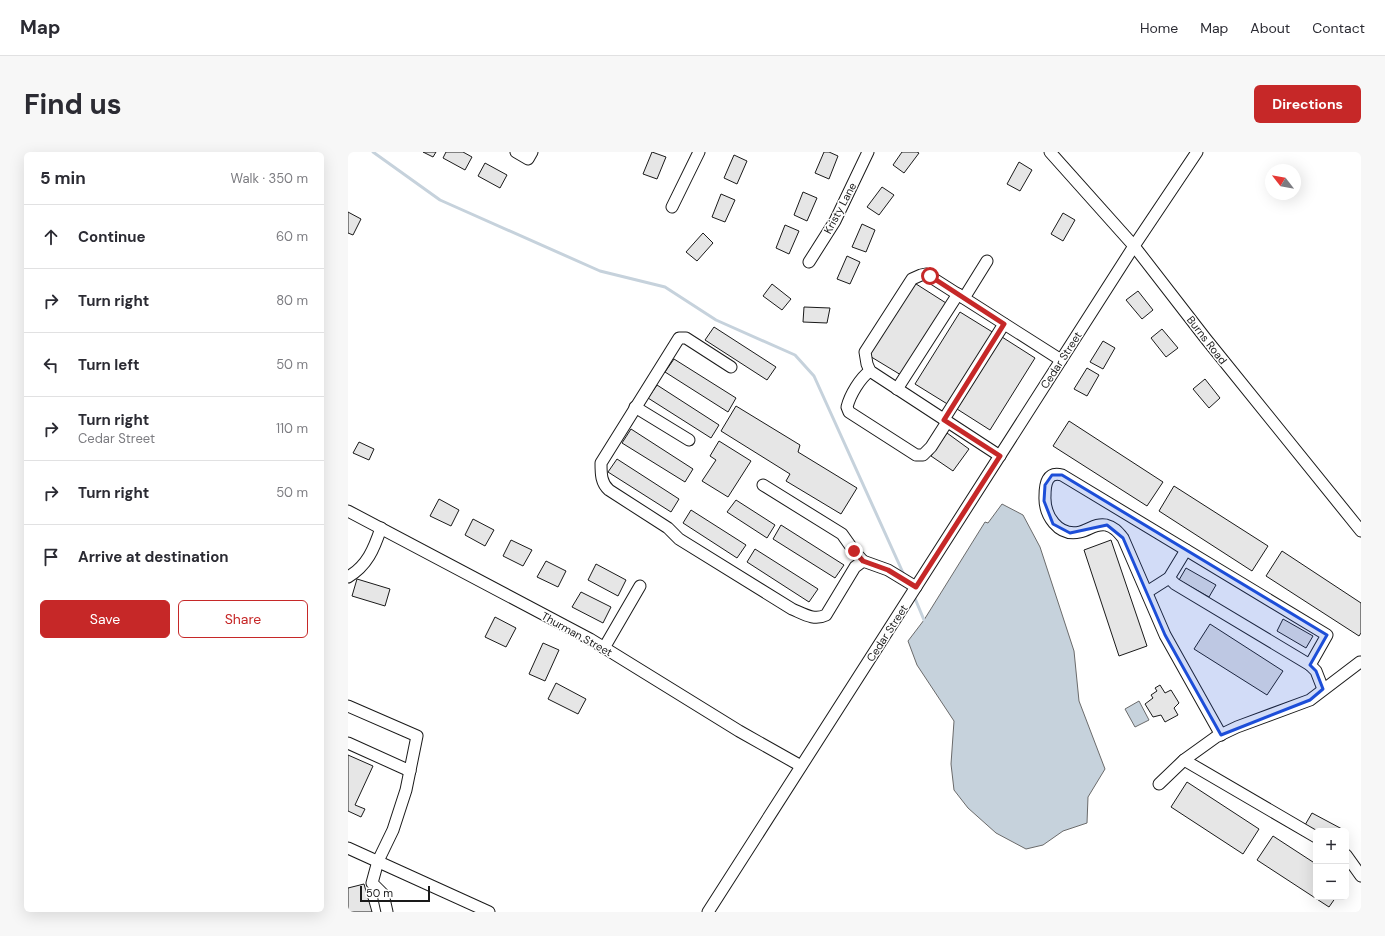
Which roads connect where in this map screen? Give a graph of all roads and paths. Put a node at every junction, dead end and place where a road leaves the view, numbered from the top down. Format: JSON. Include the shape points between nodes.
{"nodes":[{"id":1,"x":516,"y":152,"type":"edge"},
{"id":2,"x":532,"y":152,"type":"edge"},
{"id":3,"x":699,"y":152,"type":"edge"},
{"id":4,"x":868,"y":152,"type":"edge"},
{"id":5,"x":1050,"y":152,"type":"edge"},
{"id":6,"x":1197,"y":152,"type":"edge"},
{"id":7,"x":672,"y":207,"type":"dead end"},
{"id":8,"x":1134,"y":246,"type":"junction"},
{"id":9,"x":987,"y":261,"type":"dead end"},
{"id":10,"x":809,"y":262,"type":"dead end"},
{"id":11,"x":961,"y":296,"type":"junction"},
{"id":12,"x":1004,"y":324,"type":"junction"},
{"id":13,"x":1061,"y":360,"type":"junction"},
{"id":14,"x":731,"y":367,"type":"dead end"},
{"id":15,"x":870,"y":371,"type":"junction"},
{"id":16,"x":897,"y":389,"type":"junction"},
{"id":17,"x":636,"y":407,"type":"junction"},
{"id":18,"x":946,"y":421,"type":"junction"},
{"id":19,"x":689,"y":440,"type":"dead end"},
{"id":20,"x":1000,"y":456,"type":"junction"},
{"id":21,"x":763,"y":485,"type":"dead end"},
{"id":22,"x":348,"y":511,"type":"edge"},
{"id":23,"x":380,"y":528,"type":"junction"},
{"id":24,"x":1361,"y":531,"type":"edge"},
{"id":25,"x":1186,"y":550,"type":"junction"},
{"id":26,"x":863,"y":561,"type":"junction"},
{"id":27,"x":348,"y":577,"type":"edge"},
{"id":28,"x":1169,"y":578,"type":"junction"},
{"id":29,"x":640,"y":586,"type":"dead end"},
{"id":30,"x":916,"y":587,"type":"junction"},
{"id":31,"x":1147,"y":592,"type":"junction"},
{"id":32,"x":604,"y":648,"type":"junction"},
{"id":33,"x":1361,"y":660,"type":"edge"},
{"id":34,"x":1310,"y":665,"type":"junction"},
{"id":35,"x":1323,"y":689,"type":"junction"},
{"id":36,"x":348,"y":706,"type":"edge"},
{"id":37,"x":1221,"y":734,"type":"junction"},
{"id":38,"x":348,"y":743,"type":"edge"},
{"id":39,"x":1184,"y":760,"type":"junction"},
{"id":40,"x":801,"y":766,"type":"junction"},
{"id":41,"x":410,"y":771,"type":"junction"},
{"id":42,"x":1159,"y":784,"type":"dead end"},
{"id":43,"x":1313,"y":834,"type":"edge"},
{"id":44,"x":348,"y":848,"type":"edge"},
{"id":45,"x":1349,"y":859,"type":"edge"},
{"id":46,"x":378,"y":861,"type":"junction"},
{"id":47,"x":1361,"y":876,"type":"edge"},
{"id":48,"x":387,"y":912,"type":"edge"},
{"id":49,"x":489,"y":912,"type":"edge"},
{"id":50,"x":708,"y":912,"type":"edge"}],
"edges":[{"from":1,"to":2,"type":"street","via":[[528,158]]},
{"from":3,"to":7,"type":"street"},
{"from":4,"to":10,"type":"street","name":"Kristy Lane","via":[[835,221]]},
{"from":5,"to":8,"type":"street","name":"Burns Road"},
{"from":6,"to":8,"type":"street","name":"Cedar Street"},
{"from":8,"to":13,"type":"street","name":"Cedar Street"},
{"from":8,"to":24,"type":"street","name":"Burns Road"},
{"from":9,"to":11,"type":"street"},
{"from":11,"to":12,"type":"street"},
{"from":11,"to":15,"type":"street","via":[[926,274],[912,279],[866,352]]},
{"from":11,"to":16,"type":"street"},
{"from":12,"to":13,"type":"street"},
{"from":12,"to":18,"type":"street"},
{"from":13,"to":20,"type":"street","name":"Cedar Street"},
{"from":14,"to":17,"type":"street","via":[[686,338],[679,338]]},
{"from":15,"to":16,"type":"street"},
{"from":15,"to":18,"type":"street","via":[[848,400],[849,412],[916,455],[923,455],[931,447]]},
{"from":16,"to":18,"type":"street"},
{"from":17,"to":19,"type":"street"},
{"from":17,"to":26,"type":"street","via":[[600,463],[603,485],[679,538],[809,617],[819,618],[826,615],[855,567]]},
{"from":18,"to":20,"type":"street"},
{"from":20,"to":30,"type":"street","name":"Cedar Street"},
{"from":21,"to":26,"type":"street","via":[[842,534]]},
{"from":22,"to":23,"type":"street","name":"Thurman Street"},
{"from":23,"to":27,"type":"street","via":[[369,558]]},
{"from":23,"to":32,"type":"street","name":"Thurman Street"},
{"from":25,"to":28,"type":"street"},
{"from":25,"to":31,"type":"street","via":[[1062,475],[1057,474],[1048,479],[1044,501],[1053,524],[1070,533],[1078,533],[1099,524],[1116,529],[1123,538]]},
{"from":25,"to":34,"type":"street","via":[[1327,635]]},
{"from":26,"to":30,"type":"street","via":[[888,570]]},
{"from":28,"to":31,"type":"street"},
{"from":28,"to":34,"type":"street"},
{"from":29,"to":32,"type":"street"},
{"from":30,"to":40,"type":"street","name":"Cedar Street"},
{"from":31,"to":37,"type":"street","via":[[1165,635]]},
{"from":32,"to":40,"type":"street","name":"Thurman Street"},
{"from":33,"to":35,"type":"street"},
{"from":34,"to":35,"type":"street","via":[[1316,671]]},
{"from":35,"to":37,"type":"street","via":[[1310,700]]},
{"from":36,"to":41,"type":"street","via":[[417,736]]},
{"from":37,"to":39,"type":"street"},
{"from":38,"to":41,"type":"street"},
{"from":39,"to":42,"type":"street"},
{"from":39,"to":43,"type":"street"},
{"from":40,"to":50,"type":"street","name":"Cedar Street"},
{"from":41,"to":46,"type":"street","via":[[393,830]]},
{"from":44,"to":46,"type":"street"},
{"from":45,"to":47,"type":"street"},
{"from":46,"to":48,"type":"street","via":[[372,883],[383,894]]},
{"from":46,"to":49,"type":"street"}]}
